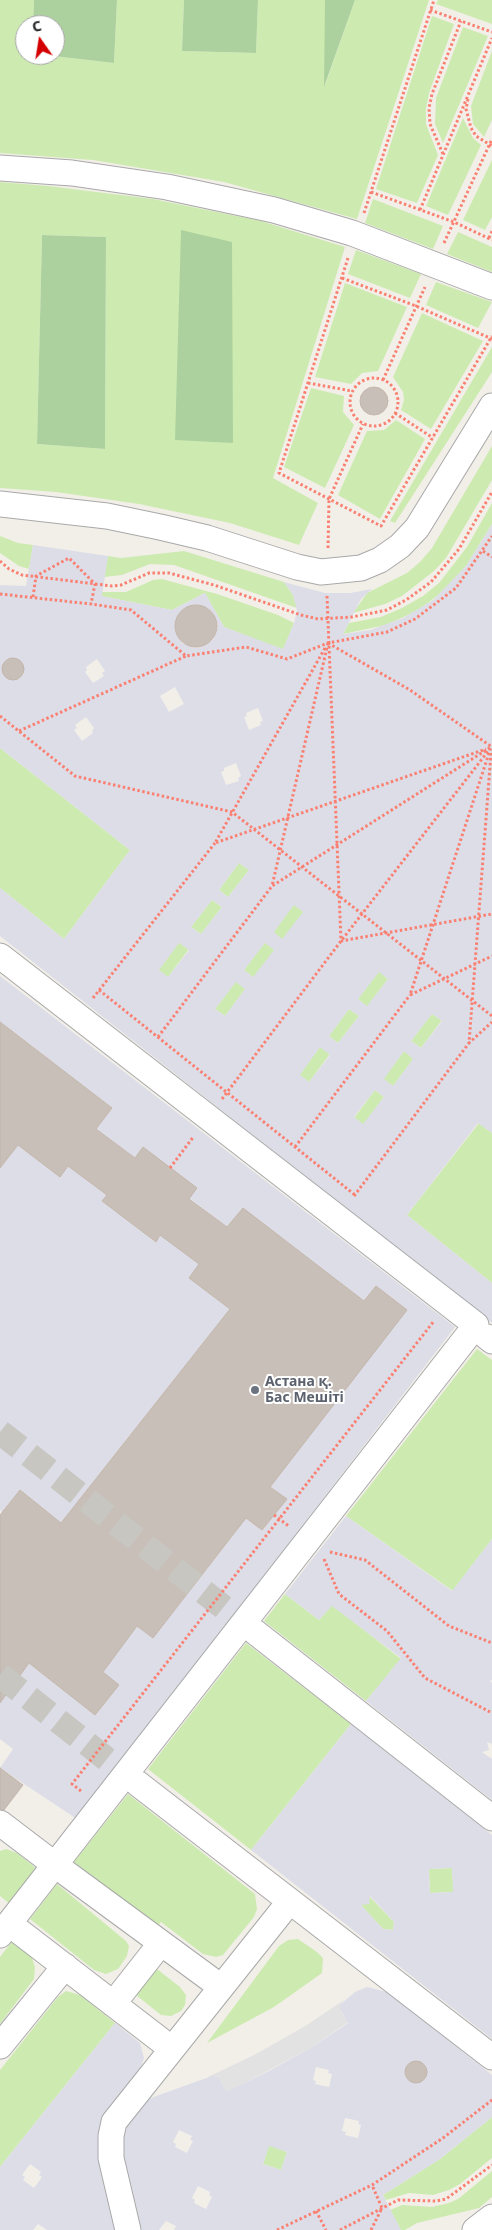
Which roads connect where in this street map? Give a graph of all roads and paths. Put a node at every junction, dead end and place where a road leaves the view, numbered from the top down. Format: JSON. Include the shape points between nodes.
{"nodes":[{"id":1,"x":434,"y":0,"type":"edge"},
{"id":2,"x":430,"y":10,"type":"junction"},
{"id":3,"x":461,"y":21,"type":"junction"},
{"id":4,"x":492,"y":32,"type":"edge"},
{"id":5,"x":492,"y":38,"type":"edge"},
{"id":6,"x":470,"y":91,"type":"junction"},
{"id":7,"x":492,"y":139,"type":"edge"},
{"id":8,"x":491,"y":145,"type":"edge"},
{"id":9,"x":443,"y":154,"type":"junction"},
{"id":10,"x":0,"y":168,"type":"edge"},
{"id":11,"x":371,"y":192,"type":"junction"},
{"id":12,"x":420,"y":210,"type":"junction"},
{"id":13,"x":361,"y":222,"type":"dead end"},
{"id":14,"x":454,"y":222,"type":"junction"},
{"id":15,"x":492,"y":231,"type":"edge"},
{"id":16,"x":490,"y":239,"type":"edge"},
{"id":17,"x":443,"y":245,"type":"dead end"},
{"id":18,"x":349,"y":256,"type":"dead end"},
{"id":19,"x":342,"y":278,"type":"junction"},
{"id":20,"x":426,"y":284,"type":"dead end"},
{"id":21,"x":492,"y":288,"type":"edge"},
{"id":22,"x":416,"y":306,"type":"junction"},
{"id":23,"x":492,"y":338,"type":"edge"},
{"id":24,"x":382,"y":380,"type":"junction"},
{"id":25,"x":308,"y":383,"type":"junction"},
{"id":26,"x":352,"y":392,"type":"junction"},
{"id":27,"x":492,"y":406,"type":"edge"},
{"id":28,"x":395,"y":413,"type":"junction"},
{"id":29,"x":363,"y":424,"type":"junction"},
{"id":30,"x":433,"y":438,"type":"junction"},
{"id":31,"x":329,"y":499,"type":"junction"},
{"id":32,"x":0,"y":504,"type":"edge"},
{"id":33,"x":492,"y":536,"type":"edge"},
{"id":34,"x":483,"y":551,"type":"junction"},
{"id":35,"x":328,"y":552,"type":"dead end"},
{"id":36,"x":492,"y":557,"type":"edge"},
{"id":37,"x":328,"y":593,"type":"dead end"},
{"id":38,"x":0,"y":594,"type":"edge"},
{"id":39,"x":33,"y":597,"type":"junction"},
{"id":40,"x":91,"y":604,"type":"junction"},
{"id":41,"x":328,"y":643,"type":"junction"},
{"id":42,"x":186,"y":656,"type":"junction"},
{"id":43,"x":0,"y":716,"type":"edge"},
{"id":44,"x":19,"y":731,"type":"junction"},
{"id":45,"x":492,"y":747,"type":"edge"},
{"id":46,"x":335,"y":802,"type":"junction"},
{"id":47,"x":232,"y":812,"type":"junction"},
{"id":48,"x":288,"y":818,"type":"junction"},
{"id":49,"x":254,"y":829,"type":"junction"},
{"id":50,"x":215,"y":843,"type":"junction"},
{"id":51,"x":337,"y":845,"type":"junction"},
{"id":52,"x":280,"y":850,"type":"junction"},
{"id":53,"x":302,"y":867,"type":"junction"},
{"id":54,"x":272,"y":886,"type":"junction"},
{"id":55,"x":339,"y":896,"type":"junction"},
{"id":56,"x":362,"y":914,"type":"junction"},
{"id":57,"x":492,"y":914,"type":"edge"},
{"id":58,"x":479,"y":917,"type":"junction"},
{"id":59,"x":433,"y":925,"type":"junction"},
{"id":60,"x":386,"y":933,"type":"junction"},
{"id":61,"x":341,"y":941,"type":"junction"},
{"id":62,"x":0,"y":956,"type":"edge"},
{"id":63,"x":492,"y":956,"type":"edge"},
{"id":64,"x":422,"y":960,"type":"junction"},
{"id":65,"x":475,"y":964,"type":"junction"},
{"id":66,"x":111,"y":976,"type":"dead end"},
{"id":67,"x":445,"y":979,"type":"junction"},
{"id":68,"x":100,"y":990,"type":"dead end"},
{"id":69,"x":410,"y":995,"type":"junction"},
{"id":70,"x":472,"y":1000,"type":"junction"},
{"id":71,"x":492,"y":1016,"type":"edge"},
{"id":72,"x":492,"y":1022,"type":"edge"},
{"id":73,"x":158,"y":1037,"type":"junction"},
{"id":74,"x":469,"y":1043,"type":"junction"},
{"id":75,"x":238,"y":1079,"type":"dead end"},
{"id":76,"x":295,"y":1147,"type":"junction"},
{"id":77,"x":365,"y":1181,"type":"dead end"},
{"id":78,"x":354,"y":1195,"type":"dead end"},
{"id":79,"x":448,"y":1303,"type":"junction"},
{"id":80,"x":320,"y":1550,"type":"dead end"},
{"id":81,"x":329,"y":1552,"type":"dead end"},
{"id":82,"x":255,"y":1632,"type":"tunnel mouth"},
{"id":83,"x":492,"y":1643,"type":"edge"},
{"id":84,"x":492,"y":1713,"type":"edge"},
{"id":85,"x":137,"y":1783,"type":"tunnel mouth"},
{"id":86,"x":101,"y":1806,"type":"junction"},
{"id":87,"x":492,"y":1818,"type":"edge"},
{"id":88,"x":0,"y":1823,"type":"edge"},
{"id":89,"x":46,"y":1858,"type":"dead end"},
{"id":90,"x":66,"y":1873,"type":"dead end"},
{"id":91,"x":290,"y":1901,"type":"junction"},
{"id":92,"x":5,"y":1925,"type":"edge"},
{"id":93,"x":161,"y":1943,"type":"junction"},
{"id":94,"x":64,"y":1966,"type":"junction"},
{"id":95,"x":221,"y":1987,"type":"junction"},
{"id":96,"x":113,"y":2004,"type":"junction"},
{"id":97,"x":0,"y":2046,"type":"edge"},
{"id":98,"x":172,"y":2049,"type":"junction"},
{"id":99,"x":492,"y":2057,"type":"edge"},
{"id":100,"x":492,"y":2100,"type":"edge"},
{"id":101,"x":492,"y":2165,"type":"edge"},
{"id":102,"x":372,"y":2185,"type":"junction"},
{"id":103,"x":382,"y":2208,"type":"junction"},
{"id":104,"x":316,"y":2211,"type":"junction"},
{"id":105,"x":492,"y":2218,"type":"edge"},
{"id":106,"x":128,"y":2230,"type":"edge"},
{"id":107,"x":277,"y":2230,"type":"edge"},
{"id":108,"x":326,"y":2230,"type":"edge"},
{"id":109,"x":340,"y":2230,"type":"edge"},
{"id":110,"x":371,"y":2230,"type":"edge"},
{"id":111,"x":475,"y":2230,"type":"edge"}],
"edges":[{"from":1,"to":2,"type":"path"},
{"from":2,"to":3,"type":"path"},
{"from":2,"to":11,"type":"path"},
{"from":3,"to":4,"type":"path"},
{"from":3,"to":9,"type":"path","via":[[432,94],[430,108],[430,124]]},
{"from":5,"to":6,"type":"path"},
{"from":6,"to":8,"type":"path","via":[[467,118],[476,136]]},
{"from":6,"to":9,"type":"path"},
{"from":7,"to":8,"type":"path"},
{"from":8,"to":14,"type":"path"},
{"from":9,"to":12,"type":"path"},
{"from":10,"to":21,"type":"lane","via":[[72,173],[167,187],[274,210],[352,233]]},
{"from":11,"to":12,"type":"path"},
{"from":11,"to":13,"type":"path"},
{"from":12,"to":14,"type":"path"},
{"from":14,"to":16,"type":"path"},
{"from":14,"to":17,"type":"path"},
{"from":15,"to":16,"type":"path"},
{"from":18,"to":19,"type":"path"},
{"from":19,"to":22,"type":"path"},
{"from":19,"to":25,"type":"path"},
{"from":20,"to":22,"type":"path"},
{"from":22,"to":23,"type":"path"},
{"from":22,"to":24,"type":"path"},
{"from":23,"to":30,"type":"path"},
{"from":24,"to":26,"type":"path","via":[[367,379]]},
{"from":24,"to":28,"type":"path","via":[[395,390],[398,406]]},
{"from":25,"to":26,"type":"path"},
{"from":25,"to":31,"type":"path","via":[[278,473]]},
{"from":26,"to":29,"type":"path","via":[[351,411]]},
{"from":27,"to":32,"type":"lane","via":[[417,528],[400,546],[362,568],[320,572],[160,527],[107,516]]},
{"from":28,"to":29,"type":"path","via":[[384,424]]},
{"from":28,"to":30,"type":"path"},
{"from":29,"to":31,"type":"path"},
{"from":30,"to":31,"type":"path","via":[[381,526]]},
{"from":31,"to":35,"type":"path"},
{"from":33,"to":34,"type":"path"},
{"from":34,"to":36,"type":"path"},
{"from":34,"to":41,"type":"path","via":[[456,588],[415,620],[387,632]]},
{"from":37,"to":41,"type":"path"},
{"from":38,"to":39,"type":"path"},
{"from":39,"to":40,"type":"path"},
{"from":39,"to":40,"type":"path","via":[[36,576],[69,558],[94,584]]},
{"from":40,"to":42,"type":"path","via":[[131,610]]},
{"from":41,"to":42,"type":"path","via":[[287,659],[246,647]]},
{"from":41,"to":45,"type":"path","via":[[410,690]]},
{"from":41,"to":46,"type":"path"},
{"from":41,"to":47,"type":"path"},
{"from":41,"to":48,"type":"path"},
{"from":42,"to":44,"type":"path"},
{"from":43,"to":44,"type":"path"},
{"from":44,"to":47,"type":"path","via":[[75,776]]},
{"from":45,"to":46,"type":"path"},
{"from":45,"to":51,"type":"path"},
{"from":45,"to":56,"type":"path"},
{"from":45,"to":58,"type":"path"},
{"from":45,"to":59,"type":"path"},
{"from":46,"to":48,"type":"path"},
{"from":46,"to":51,"type":"path"},
{"from":47,"to":49,"type":"path"},
{"from":47,"to":50,"type":"path"},
{"from":48,"to":49,"type":"path"},
{"from":48,"to":52,"type":"path"},
{"from":49,"to":50,"type":"path"},
{"from":49,"to":52,"type":"path"},
{"from":50,"to":66,"type":"path"},
{"from":51,"to":53,"type":"path"},
{"from":51,"to":55,"type":"path"},
{"from":52,"to":53,"type":"path"},
{"from":52,"to":54,"type":"path"},
{"from":53,"to":54,"type":"path"},
{"from":53,"to":55,"type":"path"},
{"from":54,"to":73,"type":"path"},
{"from":55,"to":56,"type":"path"},
{"from":55,"to":61,"type":"path"},
{"from":56,"to":60,"type":"path"},
{"from":56,"to":61,"type":"path"},
{"from":57,"to":58,"type":"path"},
{"from":58,"to":59,"type":"path"},
{"from":58,"to":65,"type":"path"},
{"from":59,"to":60,"type":"path"},
{"from":59,"to":64,"type":"path"},
{"from":60,"to":61,"type":"path"},
{"from":60,"to":64,"type":"path"},
{"from":61,"to":75,"type":"path"},
{"from":62,"to":79,"type":"lane"},
{"from":63,"to":65,"type":"path"},
{"from":64,"to":67,"type":"path"},
{"from":64,"to":69,"type":"path"},
{"from":65,"to":67,"type":"path"},
{"from":65,"to":70,"type":"path"},
{"from":67,"to":69,"type":"path"},
{"from":67,"to":70,"type":"path"},
{"from":68,"to":73,"type":"path"},
{"from":69,"to":76,"type":"path"},
{"from":70,"to":71,"type":"path"},
{"from":70,"to":74,"type":"path"},
{"from":72,"to":74,"type":"path"},
{"from":73,"to":76,"type":"path"},
{"from":74,"to":77,"type":"path"},
{"from":76,"to":78,"type":"path"},
{"from":79,"to":86,"type":"lane","via":[[476,1325]]},
{"from":79,"to":86,"type":"path","via":[[72,1784]]},
{"from":80,"to":84,"type":"path","via":[[339,1594],[387,1631],[425,1678]]},
{"from":81,"to":83,"type":"path","via":[[365,1560],[448,1626]]},
{"from":82,"to":87,"type":"lane"},
{"from":85,"to":91,"type":"lane"},
{"from":86,"to":92,"type":"lane"},
{"from":88,"to":89,"type":"lane"},
{"from":90,"to":93,"type":"lane"},
{"from":91,"to":95,"type":"lane"},
{"from":91,"to":99,"type":"lane"},
{"from":92,"to":94,"type":"lane"},
{"from":93,"to":95,"type":"lane"},
{"from":93,"to":96,"type":"lane"},
{"from":94,"to":96,"type":"lane"},
{"from":94,"to":97,"type":"lane"},
{"from":95,"to":98,"type":"lane"},
{"from":96,"to":98,"type":"lane"},
{"from":98,"to":106,"type":"lane","via":[[120,2113],[111,2136],[111,2158]]},
{"from":100,"to":102,"type":"path","via":[[443,2138]]},
{"from":101,"to":103,"type":"path","via":[[446,2199],[398,2200]]},
{"from":102,"to":103,"type":"path"},
{"from":102,"to":104,"type":"path"},
{"from":103,"to":109,"type":"path"},
{"from":103,"to":110,"type":"path"},
{"from":104,"to":107,"type":"path"},
{"from":104,"to":108,"type":"path"},
{"from":105,"to":111,"type":"lane"}]}
